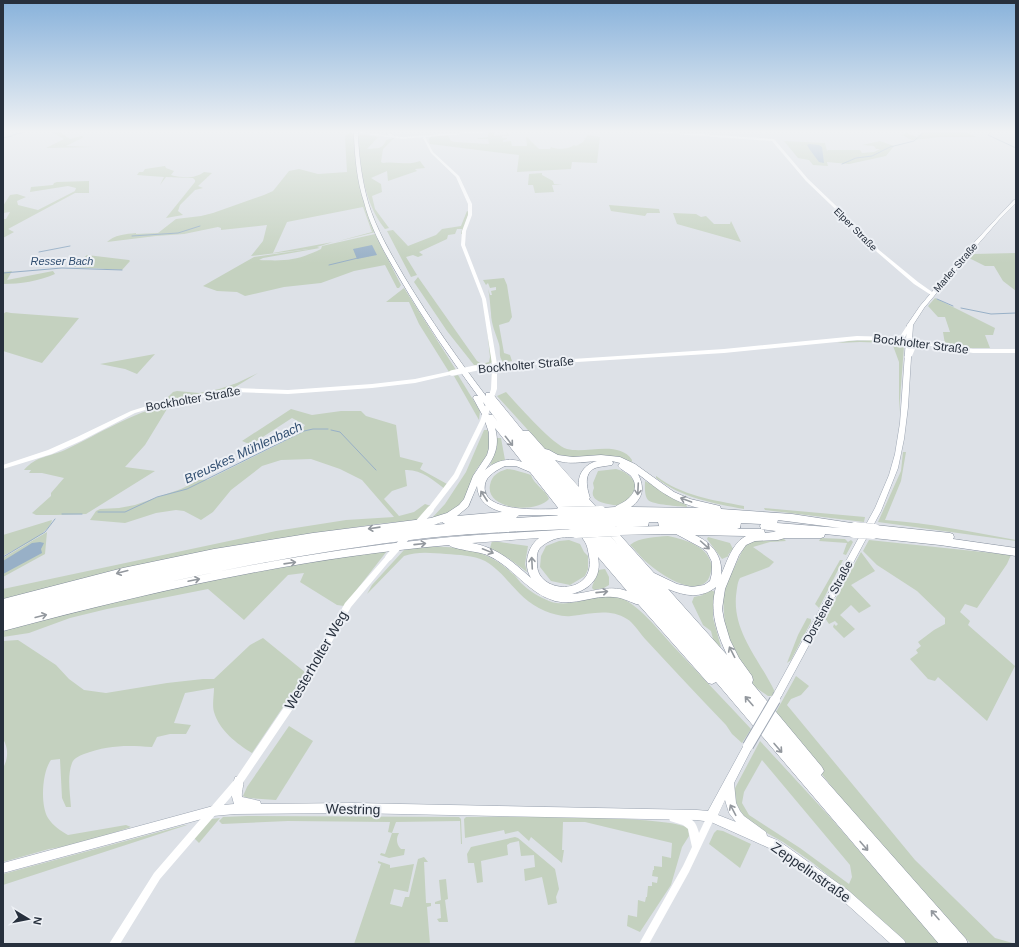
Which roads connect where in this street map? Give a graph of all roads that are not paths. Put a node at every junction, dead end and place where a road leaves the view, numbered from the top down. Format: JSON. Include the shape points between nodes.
{"nodes":[{"id":1,"x":360,"y":175,"type":"edge"},
{"id":2,"x":457,"y":175,"type":"edge"},
{"id":3,"x":803,"y":175,"type":"edge"},
{"id":4,"x":1016,"y":201,"type":"edge"},
{"id":5,"x":371,"y":213,"type":"junction"},
{"id":6,"x":933,"y":294,"type":"junction"},
{"id":7,"x":910,"y":325,"type":"junction"},
{"id":8,"x":890,"y":338,"type":"junction"},
{"id":9,"x":908,"y":341,"type":"junction"},
{"id":10,"x":926,"y":344,"type":"junction"},
{"id":11,"x":1016,"y":351,"type":"edge"},
{"id":12,"x":450,"y":352,"type":"junction"},
{"id":13,"x":907,"y":357,"type":"junction"},
{"id":14,"x":496,"y":366,"type":"junction"},
{"id":15,"x":483,"y":388,"type":"junction"},
{"id":16,"x":477,"y":398,"type":"junction"},
{"id":17,"x":535,"y":443,"type":"junction"},
{"id":18,"x":3,"y":467,"type":"edge"},
{"id":19,"x":538,"y":477,"type":"junction"},
{"id":20,"x":591,"y":507,"type":"junction"},
{"id":21,"x":546,"y":512,"type":"junction"},
{"id":22,"x":749,"y":514,"type":"junction"},
{"id":23,"x":610,"y":517,"type":"junction"},
{"id":24,"x":566,"y":519,"type":"junction"},
{"id":25,"x":412,"y":523,"type":"junction"},
{"id":26,"x":854,"y":530,"type":"junction"},
{"id":27,"x":628,"y":531,"type":"junction"},
{"id":28,"x":874,"y":532,"type":"junction"},
{"id":29,"x":564,"y":533,"type":"junction"},
{"id":30,"x":782,"y":535,"type":"junction"},
{"id":31,"x":587,"y":537,"type":"junction"},
{"id":32,"x":436,"y":542,"type":"junction"},
{"id":33,"x":256,"y":545,"type":"junction"},
{"id":34,"x":1016,"y":546,"type":"edge"},
{"id":35,"x":1016,"y":552,"type":"edge"},
{"id":36,"x":641,"y":566,"type":"junction"},
{"id":37,"x":136,"y":578,"type":"junction"},
{"id":38,"x":3,"y":603,"type":"edge"},
{"id":39,"x":3,"y":610,"type":"edge"},
{"id":40,"x":654,"y":616,"type":"junction"},
{"id":41,"x":3,"y":618,"type":"edge"},
{"id":42,"x":3,"y":626,"type":"edge"},
{"id":43,"x":754,"y":720,"type":"junction"},
{"id":44,"x":784,"y":731,"type":"junction"},
{"id":45,"x":239,"y":781,"type":"junction"},
{"id":46,"x":729,"y":783,"type":"junction"},
{"id":47,"x":282,"y":808,"type":"junction"},
{"id":48,"x":213,"y":811,"type":"junction"},
{"id":49,"x":646,"y":813,"type":"junction"},
{"id":50,"x":848,"y":814,"type":"junction"},
{"id":51,"x":711,"y":817,"type":"junction"},
{"id":52,"x":773,"y":844,"type":"junction"},
{"id":53,"x":696,"y":847,"type":"junction"},
{"id":54,"x":3,"y":868,"type":"edge"},
{"id":55,"x":114,"y":944,"type":"edge"},
{"id":56,"x":644,"y":944,"type":"edge"},
{"id":57,"x":900,"y":944,"type":"edge"},
{"id":58,"x":948,"y":944,"type":"edge"},
{"id":59,"x":961,"y":944,"type":"edge"}],
"edges":[{"from":1,"to":5,"type":"highway"},
{"from":2,"to":14,"type":"street","name":"Westerholter Weg","via":[[469,202],[470,215],[464,231],[464,245],[482,294]]},
{"from":3,"to":6,"type":"street","name":"Elper Straße","via":[[880,253]]},
{"from":4,"to":6,"type":"main road","name":"Marler Straße"},
{"from":5,"to":12,"type":"highway","via":[[374,224],[404,281]]},
{"from":5,"to":15,"type":"highway","via":[[425,307]]},
{"from":6,"to":7,"type":"main road","name":"Marler Straße"},
{"from":7,"to":8,"type":"street","via":[[903,336]]},
{"from":7,"to":9,"type":"main road","name":"Marler Straße"},
{"from":8,"to":9,"type":"street","name":"Bockholter Straße"},
{"from":8,"to":14,"type":"street","name":"Bockholter Straße","via":[[832,339],[724,351]]},
{"from":9,"to":10,"type":"street","name":"Bockholter Straße"},
{"from":9,"to":13,"type":"main road","name":"Dorstener Straße"},
{"from":10,"to":11,"type":"street","name":"Bockholter Straße","via":[[973,351]]},
{"from":10,"to":13,"type":"street","via":[[913,348]]},
{"from":12,"to":16,"type":"highway","via":[[463,379]]},
{"from":12,"to":43,"type":"highway","via":[[557,489]]},
{"from":13,"to":46,"type":"main road","name":"Dorstener Straße","bridge":true,"via":[[902,433],[892,477],[878,508]]},
{"from":14,"to":18,"type":"street","name":"Bockholter Straße","bridge":true,"via":[[384,385],[288,392],[233,390],[161,403],[132,412],[60,448]]},
{"from":14,"to":45,"type":"street","name":"Westerholter Weg","bridge":true,"via":[[494,389],[483,421],[459,472],[430,510],[348,605],[302,688]]},
{"from":15,"to":17,"type":"highway","via":[[489,391]]},
{"from":50,"to":15,"type":"highway","one_way":true,"via":[[620,554]]},
{"from":16,"to":19,"type":"highway","one_way":true},
{"from":16,"to":25,"type":"highway","via":[[489,422],[494,442],[491,456],[476,477],[468,501],[459,510],[444,518]]},
{"from":17,"to":20,"type":"highway"},
{"from":22,"to":17,"type":"highway","one_way":true,"via":[[704,506],[671,495],[638,470],[619,460],[602,457],[574,462],[564,461],[553,457]]},
{"from":21,"to":19,"type":"highway","one_way":true,"via":[[501,509],[486,500],[480,489],[486,473],[502,464],[525,466]]},
{"from":19,"to":31,"type":"highway"},
{"from":20,"to":23,"type":"highway","one_way":true,"via":[[582,488],[583,474],[586,470],[598,464],[612,463],[625,467],[634,475],[639,485],[636,499]]},
{"from":20,"to":36,"type":"highway"},
{"from":21,"to":24,"type":"highway"},
{"from":21,"to":25,"type":"highway"},
{"from":22,"to":23,"type":"highway","via":[[678,511]]},
{"from":22,"to":26,"type":"highway","via":[[816,520]]},
{"from":23,"to":24,"type":"highway","bridge":true},
{"from":23,"to":24,"type":"highway","bridge":true,"via":[[600,511]]},
{"from":23,"to":26,"type":"highway","via":[[654,523]]},
{"from":24,"to":37,"type":"highway","via":[[441,528],[333,541],[246,555]]},
{"from":24,"to":41,"type":"highway","via":[[301,552],[147,581]]},
{"from":25,"to":33,"type":"highway","one_way":true},
{"from":26,"to":28,"type":"highway","bridge":true},
{"from":26,"to":30,"type":"highway"},
{"from":27,"to":29,"type":"highway","bridge":true},
{"from":27,"to":30,"type":"highway"},
{"from":27,"to":36,"type":"highway","one_way":true,"via":[[681,533],[693,537],[702,542],[713,554],[717,562],[717,574],[712,584],[705,589],[689,592],[667,585]]},
{"from":28,"to":34,"type":"highway","via":[[924,533]]},
{"from":28,"to":35,"type":"highway"},
{"from":31,"to":29,"type":"highway","one_way":true,"via":[[595,561],[591,579],[579,589],[554,590],[535,576],[531,560],[541,542]]},
{"from":29,"to":32,"type":"highway"},
{"from":44,"to":30,"type":"highway","one_way":true,"via":[[746,679],[730,650],[721,629],[718,609],[720,588],[739,547],[756,537]]},
{"from":31,"to":40,"type":"highway"},
{"from":32,"to":40,"type":"highway","one_way":true,"via":[[490,552],[507,561],[531,584],[556,597],[575,598],[606,591],[622,593],[638,601]]},
{"from":42,"to":32,"type":"highway","one_way":true,"via":[[155,588],[237,571],[339,553]]},
{"from":33,"to":37,"type":"highway","via":[[153,571]]},
{"from":33,"to":38,"type":"highway","one_way":true,"via":[[130,570]]},
{"from":36,"to":44,"type":"highway"},
{"from":37,"to":39,"type":"highway"},
{"from":40,"to":43,"type":"highway"},
{"from":43,"to":58,"type":"highway","one_way":true},
{"from":44,"to":50,"type":"highway"},
{"from":45,"to":47,"type":"main road","via":[[236,793],[238,802]]},
{"from":45,"to":48,"type":"street","name":"Westerholter Weg"},
{"from":46,"to":51,"type":"main road","name":"Dorstener Straße"},
{"from":52,"to":46,"type":"main road","one_way":true,"via":[[736,816],[729,800]]},
{"from":47,"to":48,"type":"main road","name":"Westring"},
{"from":47,"to":49,"type":"main road","name":"Westring"},
{"from":48,"to":54,"type":"main road","name":"Westring"},
{"from":48,"to":55,"type":"street","name":"Westerholter Weg","via":[[157,876]]},
{"from":49,"to":51,"type":"main road","name":"Westring"},
{"from":49,"to":53,"type":"street","via":[[687,821],[692,825]]},
{"from":59,"to":50,"type":"highway","one_way":true},
{"from":51,"to":52,"type":"main road","name":"Zeppelinstraße"},
{"from":51,"to":53,"type":"street","name":"Dorstener Straße"},
{"from":52,"to":57,"type":"main road","name":"Zeppelinstraße","via":[[845,895]]},
{"from":53,"to":56,"type":"street","name":"Dorstener Straße"}]}
